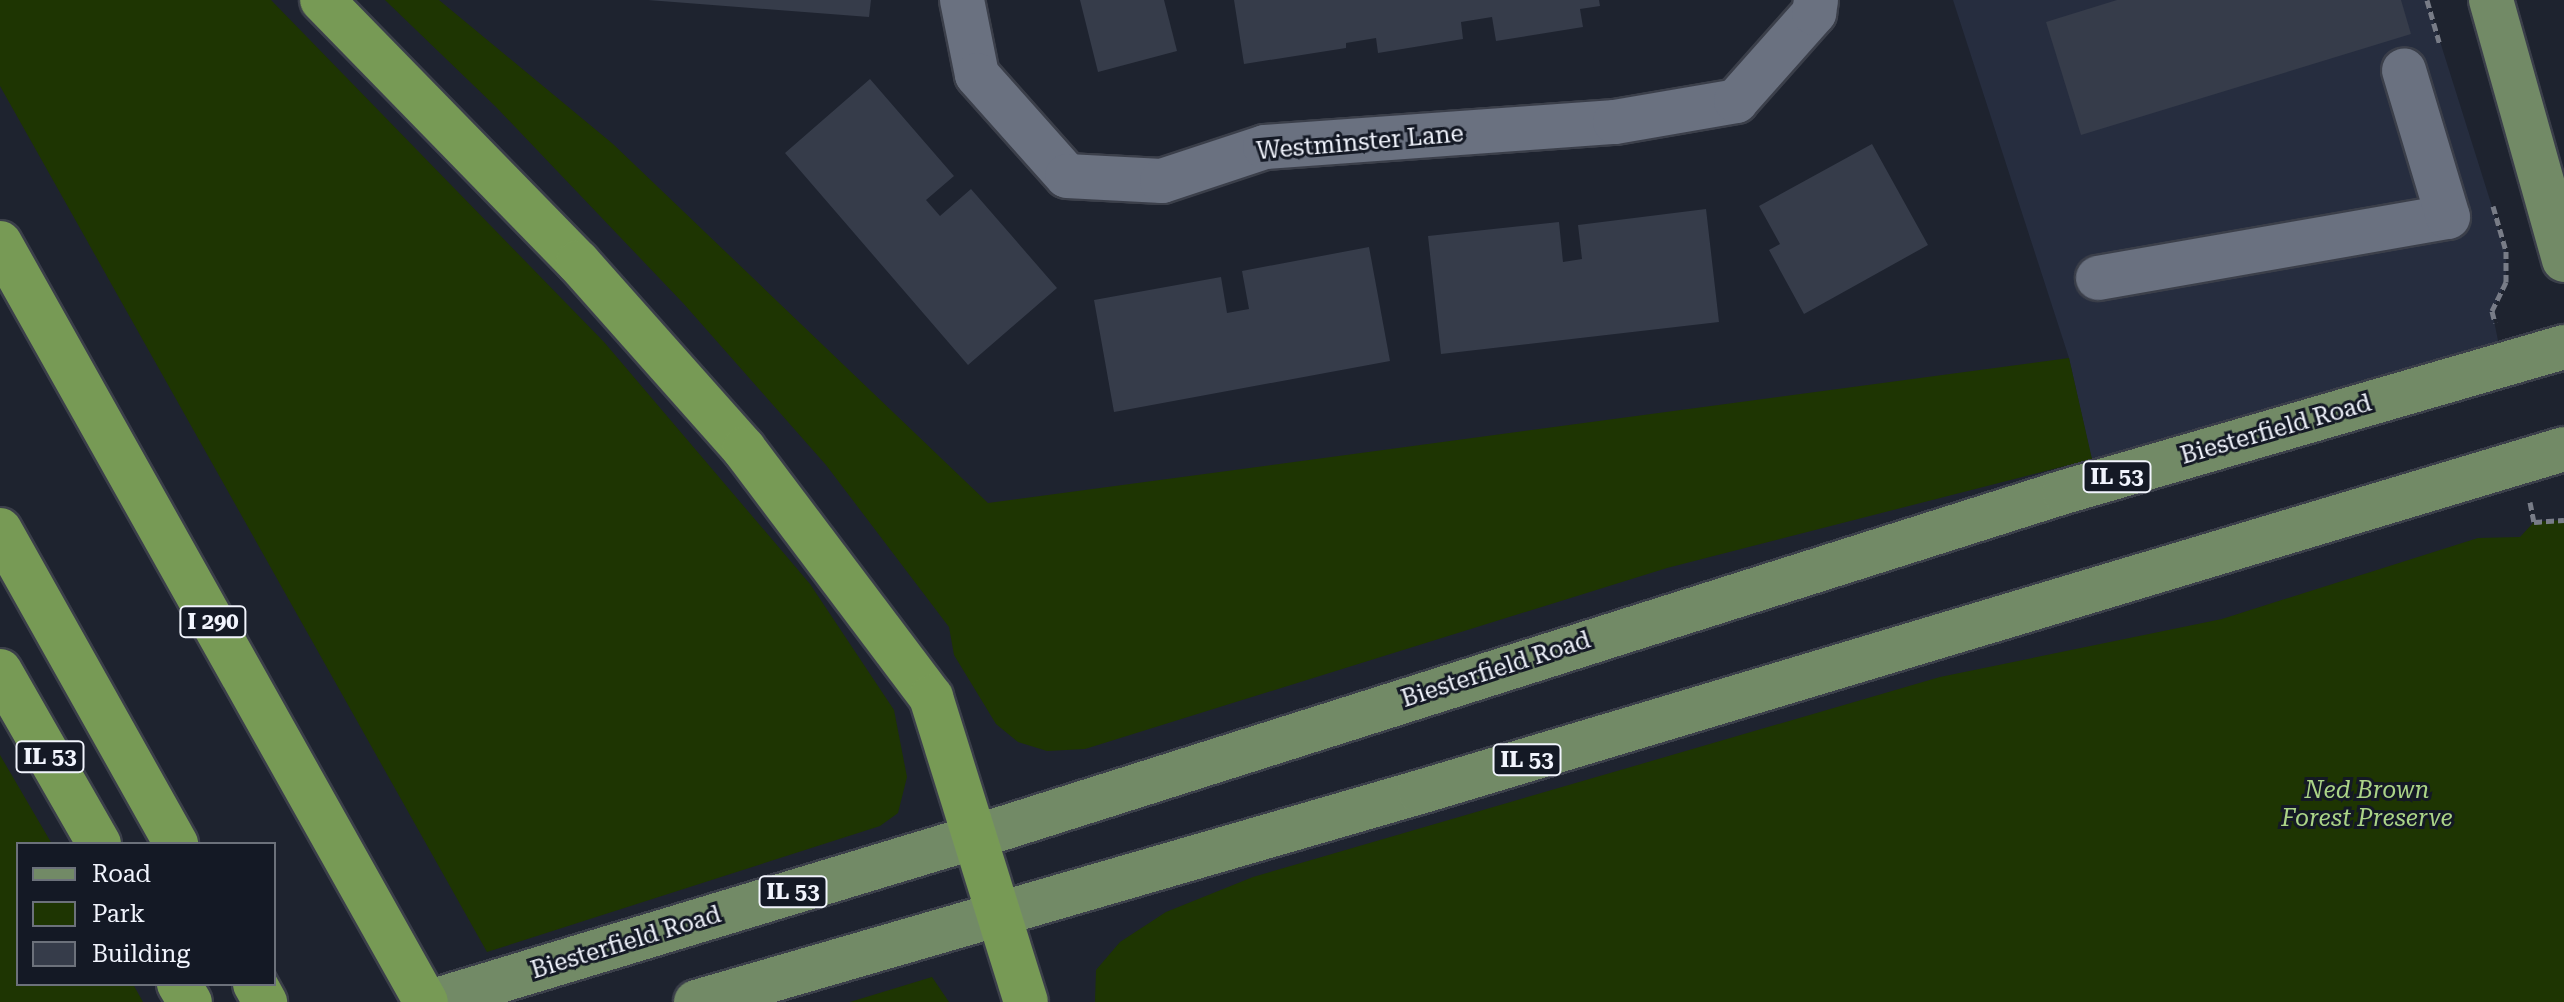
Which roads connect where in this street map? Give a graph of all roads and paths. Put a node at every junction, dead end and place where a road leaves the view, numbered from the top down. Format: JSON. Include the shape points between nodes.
{"nodes":[{"id":1,"x":322,"y":0,"type":"edge"},
{"id":2,"x":962,"y":0,"type":"edge"},
{"id":3,"x":1816,"y":0,"type":"edge"},
{"id":4,"x":2491,"y":0,"type":"edge"},
{"id":5,"x":2404,"y":70,"type":"dead end"},
{"id":6,"x":0,"y":243,"type":"edge"},
{"id":7,"x":2564,"y":260,"type":"edge"},
{"id":8,"x":2098,"y":278,"type":"dead end"},
{"id":9,"x":2564,"y":347,"type":"edge"},
{"id":10,"x":2564,"y":449,"type":"edge"},
{"id":11,"x":2564,"y":520,"type":"edge"},
{"id":12,"x":2534,"y":522,"type":"dead end"},
{"id":13,"x":0,"y":530,"type":"edge"},
{"id":14,"x":0,"y":671,"type":"edge"},
{"id":15,"x":975,"y":837,"type":"junction"},
{"id":16,"x":98,"y":842,"type":"edge"},
{"id":17,"x":175,"y":842,"type":"edge"},
{"id":18,"x":1000,"y":912,"type":"junction"},
{"id":19,"x":428,"y":1002,"type":"edge"},
{"id":20,"x":696,"y":1002,"type":"edge"},
{"id":21,"x":1026,"y":1002,"type":"edge"}],
"edges":[{"from":1,"to":15,"type":"highway","via":[[578,262],[744,449],[931,697]]},
{"from":2,"to":3,"type":"street","name":"Westminster Lane","via":[[977,75],[1067,176],[1162,181],[1265,147],[1615,122],[1736,101],[1814,13]]},
{"from":4,"to":7,"type":"main road"},
{"from":5,"to":8,"type":"street","via":[[2448,217]]},
{"from":6,"to":19,"type":"highway","number":"I 290"},
{"from":9,"to":15,"type":"main road","name":"Biesterfield Road","number":"IL 53","via":[[2064,492]]},
{"from":10,"to":18,"type":"main road","number":"IL 53","via":[[1420,792]]},
{"from":11,"to":12,"type":"path"},
{"from":13,"to":17,"type":"highway"},
{"from":14,"to":16,"type":"highway","number":"IL 53"},
{"from":15,"to":18,"type":"highway"},
{"from":15,"to":19,"type":"main road","name":"Biesterfield Road","number":"IL 53"},
{"from":18,"to":20,"type":"main road"},
{"from":18,"to":21,"type":"highway"}]}
